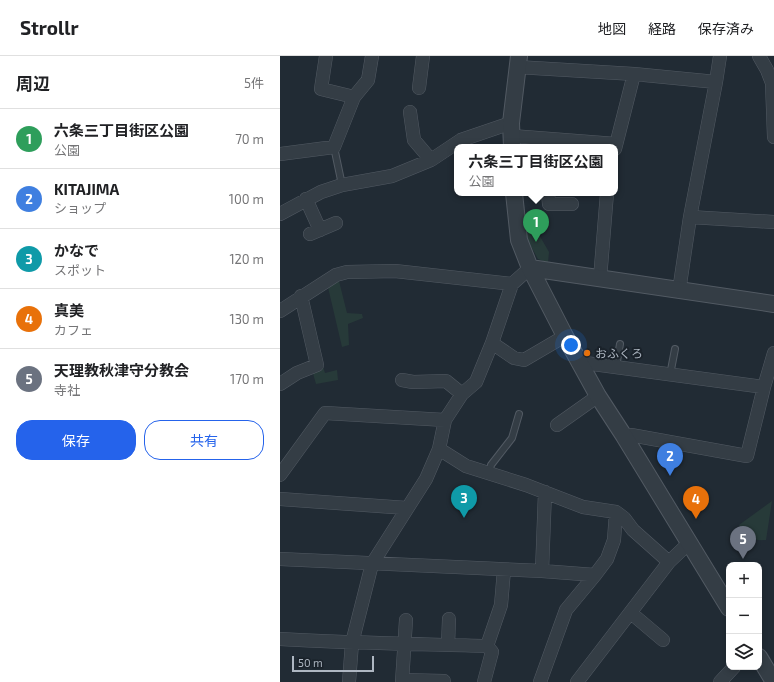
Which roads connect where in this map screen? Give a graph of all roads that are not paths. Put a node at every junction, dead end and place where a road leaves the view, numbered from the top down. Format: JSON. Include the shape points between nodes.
{"nodes":[{"id":1,"x":326,"y":56,"type":"edge"},
{"id":2,"x":372,"y":56,"type":"edge"},
{"id":3,"x":423,"y":56,"type":"edge"},
{"id":4,"x":720,"y":56,"type":"edge"},
{"id":5,"x":758,"y":56,"type":"edge"},
{"id":6,"x":518,"y":61,"type":"edge"},
{"id":7,"x":634,"y":74,"type":"junction"},
{"id":8,"x":716,"y":82,"type":"junction"},
{"id":9,"x":419,"y":88,"type":"dead end"},
{"id":10,"x":354,"y":97,"type":"junction"},
{"id":11,"x":410,"y":112,"type":"dead end"},
{"id":12,"x":511,"y":135,"type":"edge"},
{"id":13,"x":774,"y":137,"type":"edge"},
{"id":14,"x":455,"y":144,"type":"edge"},
{"id":15,"x":597,"y":144,"type":"edge"},
{"id":16,"x":616,"y":144,"type":"edge"},
{"id":17,"x":454,"y":145,"type":"edge"},
{"id":18,"x":334,"y":147,"type":"junction"},
{"id":19,"x":280,"y":154,"type":"edge"},
{"id":20,"x":431,"y":160,"type":"junction"},
{"id":21,"x":342,"y":185,"type":"junction"},
{"id":22,"x":514,"y":196,"type":"edge"},
{"id":23,"x":548,"y":196,"type":"edge"},
{"id":24,"x":607,"y":196,"type":"edge"},
{"id":25,"x":306,"y":198,"type":"junction"},
{"id":26,"x":572,"y":204,"type":"dead end"},
{"id":27,"x":280,"y":214,"type":"edge"},
{"id":28,"x":690,"y":217,"type":"junction"},
{"id":29,"x":774,"y":222,"type":"edge"},
{"id":30,"x":336,"y":223,"type":"dead end"},
{"id":31,"x":530,"y":268,"type":"junction"},
{"id":32,"x":600,"y":279,"type":"junction"},
{"id":33,"x":512,"y":284,"type":"junction"},
{"id":34,"x":679,"y":291,"type":"junction"},
{"id":35,"x":301,"y":296,"type":"junction"},
{"id":36,"x":774,"y":304,"type":"edge"},
{"id":37,"x":280,"y":311,"type":"edge"},
{"id":38,"x":565,"y":336,"type":"junction"},
{"id":39,"x":492,"y":343,"type":"junction"},
{"id":40,"x":620,"y":344,"type":"dead end"},
{"id":41,"x":675,"y":349,"type":"dead end"},
{"id":42,"x":774,"y":353,"type":"edge"},
{"id":43,"x":578,"y":362,"type":"junction"},
{"id":44,"x":616,"y":367,"type":"junction"},
{"id":45,"x":670,"y":374,"type":"junction"},
{"id":46,"x":402,"y":380,"type":"dead end"},
{"id":47,"x":280,"y":384,"type":"edge"},
{"id":48,"x":764,"y":387,"type":"junction"},
{"id":49,"x":462,"y":394,"type":"junction"},
{"id":50,"x":598,"y":396,"type":"junction"},
{"id":51,"x":519,"y":414,"type":"dead end"},
{"id":52,"x":445,"y":420,"type":"junction"},
{"id":53,"x":558,"y":425,"type":"dead end"},
{"id":54,"x":624,"y":436,"type":"junction"},
{"id":55,"x":438,"y":449,"type":"junction"},
{"id":56,"x":489,"y":473,"type":"junction"},
{"id":57,"x":280,"y":475,"type":"edge"},
{"id":58,"x":545,"y":492,"type":"junction"},
{"id":59,"x":280,"y":499,"type":"edge"},
{"id":60,"x":407,"y":508,"type":"junction"},
{"id":61,"x":616,"y":512,"type":"junction"},
{"id":62,"x":689,"y":543,"type":"junction"},
{"id":63,"x":280,"y":559,"type":"edge"},
{"id":64,"x":669,"y":562,"type":"junction"},
{"id":65,"x":372,"y":564,"type":"junction"},
{"id":66,"x":504,"y":570,"type":"junction"},
{"id":67,"x":542,"y":571,"type":"junction"},
{"id":68,"x":595,"y":575,"type":"junction"},
{"id":69,"x":726,"y":603,"type":"edge"},
{"id":70,"x":631,"y":613,"type":"junction"},
{"id":71,"x":449,"y":619,"type":"dead end"},
{"id":72,"x":406,"y":620,"type":"dead end"},
{"id":73,"x":280,"y":638,"type":"edge"},
{"id":74,"x":663,"y":640,"type":"dead end"},
{"id":75,"x":352,"y":643,"type":"junction"},
{"id":76,"x":404,"y":643,"type":"junction"},
{"id":77,"x":448,"y":645,"type":"junction"},
{"id":78,"x":487,"y":646,"type":"junction"},
{"id":79,"x":762,"y":662,"type":"edge"},
{"id":80,"x":731,"y":670,"type":"edge"},
{"id":81,"x":402,"y":681,"type":"edge"},
{"id":82,"x":444,"y":681,"type":"dead end"},
{"id":83,"x":349,"y":682,"type":"edge"},
{"id":84,"x":484,"y":682,"type":"edge"},
{"id":85,"x":540,"y":682,"type":"edge"},
{"id":86,"x":577,"y":682,"type":"edge"},
{"id":87,"x":720,"y":682,"type":"edge"},
{"id":88,"x":774,"y":682,"type":"edge"}],
"edges":[{"from":1,"to":10,"type":"street","via":[[321,90]]},
{"from":2,"to":10,"type":"street","via":[[368,80]]},
{"from":3,"to":9,"type":"street"},
{"from":4,"to":8,"type":"street"},
{"from":5,"to":13,"type":"street","via":[[768,70],[772,83]]},
{"from":6,"to":7,"type":"street"},
{"from":6,"to":12,"type":"street"},
{"from":7,"to":8,"type":"street"},
{"from":7,"to":16,"type":"street"},
{"from":8,"to":28,"type":"street"},
{"from":10,"to":18,"type":"street"},
{"from":11,"to":20,"type":"street","via":[[414,140]]},
{"from":12,"to":14,"type":"street","via":[[461,140]]},
{"from":12,"to":15,"type":"street"},
{"from":17,"to":20,"type":"street"},
{"from":18,"to":19,"type":"street"},
{"from":18,"to":21,"type":"lane"},
{"from":20,"to":21,"type":"street","via":[[392,176]]},
{"from":21,"to":25,"type":"street"},
{"from":22,"to":31,"type":"street","via":[[519,240]]},
{"from":23,"to":26,"type":"street","via":[[549,204]]},
{"from":24,"to":32,"type":"street"},
{"from":25,"to":27,"type":"street"},
{"from":25,"to":30,"type":"street","via":[[315,232]]},
{"from":28,"to":29,"type":"street"},
{"from":28,"to":34,"type":"street"},
{"from":31,"to":32,"type":"street"},
{"from":31,"to":33,"type":"street"},
{"from":31,"to":38,"type":"street"},
{"from":32,"to":34,"type":"street"},
{"from":33,"to":35,"type":"street","via":[[395,270],[348,272],[336,275]]},
{"from":33,"to":39,"type":"street"},
{"from":34,"to":36,"type":"street"},
{"from":35,"to":37,"type":"street"},
{"from":35,"to":47,"type":"street","via":[[317,365]]},
{"from":38,"to":39,"type":"street","via":[[524,360],[514,358]]},
{"from":38,"to":43,"type":"street"},
{"from":39,"to":49,"type":"street","via":[[476,382]]},
{"from":40,"to":44,"type":"lane"},
{"from":41,"to":45,"type":"lane"},
{"from":42,"to":48,"type":"street"},
{"from":43,"to":44,"type":"street"},
{"from":43,"to":50,"type":"street"},
{"from":44,"to":45,"type":"street"},
{"from":45,"to":48,"type":"street"},
{"from":46,"to":49,"type":"street","via":[[446,381]]},
{"from":48,"to":54,"type":"street","via":[[747,456],[631,435]]},
{"from":49,"to":52,"type":"street"},
{"from":50,"to":53,"type":"street"},
{"from":50,"to":54,"type":"street"},
{"from":51,"to":56,"type":"lane","via":[[512,438],[491,465]]},
{"from":52,"to":55,"type":"street"},
{"from":52,"to":57,"type":"street","via":[[325,413]]},
{"from":54,"to":62,"type":"street"},
{"from":55,"to":56,"type":"street","via":[[466,466]]},
{"from":55,"to":60,"type":"street","via":[[426,479]]},
{"from":56,"to":58,"type":"street"},
{"from":58,"to":61,"type":"street","via":[[583,507]]},
{"from":58,"to":67,"type":"street"},
{"from":59,"to":60,"type":"street"},
{"from":60,"to":65,"type":"street"},
{"from":61,"to":64,"type":"street"},
{"from":61,"to":68,"type":"street","via":[[614,540],[607,559]]},
{"from":62,"to":64,"type":"street"},
{"from":62,"to":69,"type":"street"},
{"from":63,"to":65,"type":"street"},
{"from":64,"to":70,"type":"street"},
{"from":65,"to":66,"type":"street"},
{"from":65,"to":75,"type":"street"},
{"from":66,"to":67,"type":"street"},
{"from":66,"to":78,"type":"street","via":[[501,605]]},
{"from":67,"to":68,"type":"street"},
{"from":68,"to":85,"type":"street","via":[[566,610]]},
{"from":70,"to":74,"type":"street"},
{"from":70,"to":86,"type":"street"},
{"from":71,"to":77,"type":"street"},
{"from":72,"to":76,"type":"street"},
{"from":73,"to":75,"type":"street"},
{"from":75,"to":76,"type":"street"},
{"from":75,"to":83,"type":"street"},
{"from":76,"to":77,"type":"street"},
{"from":76,"to":81,"type":"street"},
{"from":77,"to":78,"type":"street"},
{"from":78,"to":84,"type":"street","via":[[492,652]]},
{"from":79,"to":88,"type":"street"},
{"from":80,"to":87,"type":"street"},
{"from":81,"to":82,"type":"street"}]}
